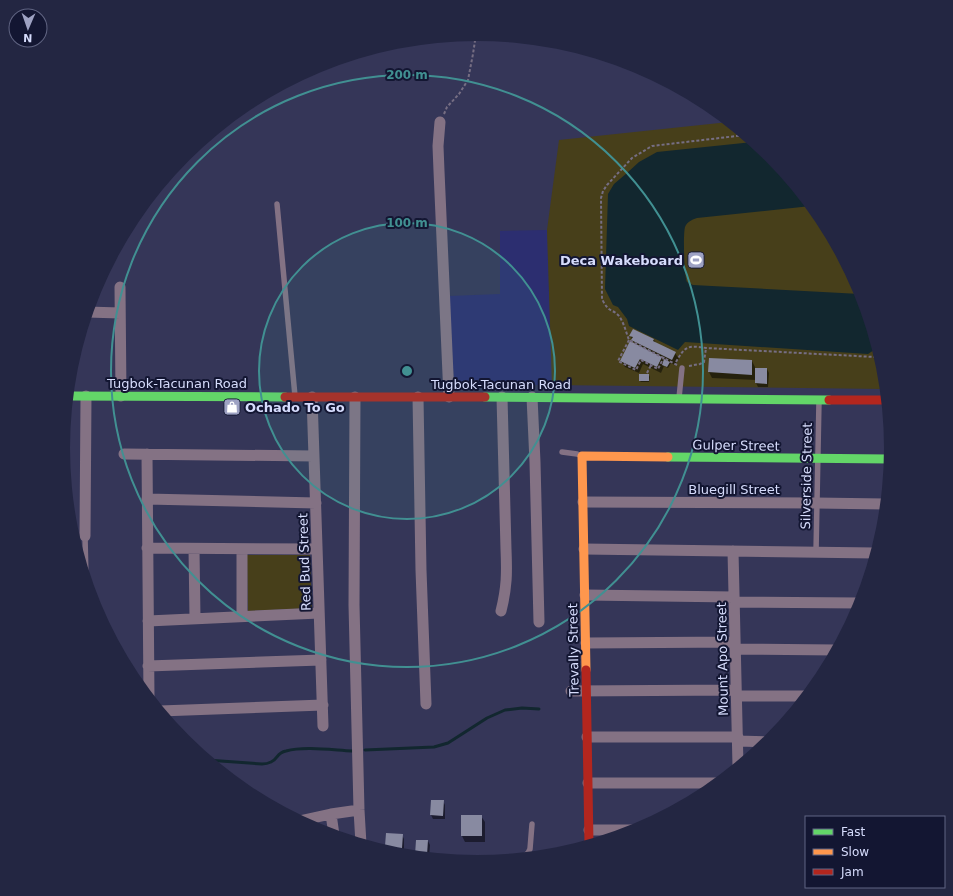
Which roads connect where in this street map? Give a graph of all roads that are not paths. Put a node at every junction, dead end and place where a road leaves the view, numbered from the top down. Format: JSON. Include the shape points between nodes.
{"nodes":[{"id":1,"x":440,"y":122,"type":"road end"},
{"id":2,"x":276,"y":204,"type":"dead end"},
{"id":3,"x":120,"y":287,"type":"dead end"},
{"id":4,"x":93,"y":312,"type":"edge"},
{"id":5,"x":120,"y":313,"type":"junction"},
{"id":6,"x":682,"y":368,"type":"road end"},
{"id":7,"x":73,"y":396,"type":"edge"},
{"id":8,"x":86,"y":396,"type":"junction"},
{"id":9,"x":121,"y":396,"type":"junction"},
{"id":10,"x":296,"y":396,"type":"junction"},
{"id":11,"x":312,"y":396,"type":"junction"},
{"id":12,"x":355,"y":397,"type":"junction"},
{"id":13,"x":418,"y":397,"type":"junction"},
{"id":14,"x":449,"y":397,"type":"junction"},
{"id":15,"x":502,"y":397,"type":"junction"},
{"id":16,"x":532,"y":397,"type":"junction"},
{"id":17,"x":679,"y":398,"type":"junction"},
{"id":18,"x":819,"y":400,"type":"junction"},
{"id":19,"x":881,"y":400,"type":"edge"},
{"id":20,"x":562,"y":452,"type":"dead end"},
{"id":21,"x":124,"y":454,"type":"dead end"},
{"id":22,"x":146,"y":454,"type":"junction"},
{"id":23,"x":314,"y":456,"type":"junction"},
{"id":24,"x":582,"y":456,"type":"junction"},
{"id":25,"x":817,"y":458,"type":"junction"},
{"id":26,"x":884,"y":459,"type":"edge"},
{"id":27,"x":147,"y":499,"type":"junction"},
{"id":28,"x":583,"y":502,"type":"junction"},
{"id":29,"x":316,"y":503,"type":"junction"},
{"id":30,"x":816,"y":503,"type":"junction"},
{"id":31,"x":880,"y":504,"type":"edge"},
{"id":32,"x":85,"y":536,"type":"joint"},
{"id":33,"x":147,"y":548,"type":"junction"},
{"id":34,"x":194,"y":549,"type":"junction"},
{"id":35,"x":242,"y":549,"type":"junction"},
{"id":36,"x":317,"y":549,"type":"junction"},
{"id":37,"x":584,"y":549,"type":"junction"},
{"id":38,"x":733,"y":551,"type":"junction"},
{"id":39,"x":816,"y":552,"type":"junction"},
{"id":40,"x":870,"y":553,"type":"edge"},
{"id":41,"x":86,"y":561,"type":"edge"},
{"id":42,"x":585,"y":595,"type":"junction"},
{"id":43,"x":734,"y":600,"type":"junction"},
{"id":44,"x":853,"y":603,"type":"edge"},
{"id":45,"x":501,"y":611,"type":"dead end"},
{"id":46,"x":320,"y":613,"type":"junction"},
{"id":47,"x":242,"y":616,"type":"junction"},
{"id":48,"x":195,"y":618,"type":"junction"},
{"id":49,"x":148,"y":621,"type":"junction"},
{"id":50,"x":538,"y":622,"type":"dead end"},
{"id":51,"x":586,"y":643,"type":"junction"},
{"id":52,"x":735,"y":645,"type":"junction"},
{"id":53,"x":830,"y":650,"type":"edge"},
{"id":54,"x":321,"y":660,"type":"junction"},
{"id":55,"x":148,"y":666,"type":"junction"},
{"id":56,"x":149,"y":689,"type":"edge"},
{"id":57,"x":571,"y":690,"type":"dead end"},
{"id":58,"x":586,"y":691,"type":"junction"},
{"id":59,"x":736,"y":693,"type":"junction"},
{"id":60,"x":799,"y":696,"type":"edge"},
{"id":61,"x":426,"y":704,"type":"dead end"},
{"id":62,"x":323,"y":705,"type":"junction"},
{"id":63,"x":167,"y":711,"type":"edge"},
{"id":64,"x":323,"y":726,"type":"dead end"},
{"id":65,"x":587,"y":737,"type":"junction"},
{"id":66,"x":738,"y":739,"type":"junction"},
{"id":67,"x":759,"y":741,"type":"edge"},
{"id":68,"x":738,"y":760,"type":"edge"},
{"id":69,"x":588,"y":782,"type":"junction"},
{"id":70,"x":707,"y":783,"type":"edge"},
{"id":71,"x":359,"y":810,"type":"junction"},
{"id":72,"x":331,"y":814,"type":"junction"},
{"id":73,"x":309,"y":819,"type":"edge"},
{"id":74,"x":532,"y":824,"type":"dead end"},
{"id":75,"x":333,"y":828,"type":"edge"},
{"id":76,"x":589,"y":830,"type":"junction"},
{"id":77,"x":615,"y":830,"type":"edge"},
{"id":78,"x":361,"y":838,"type":"edge"},
{"id":79,"x":589,"y":839,"type":"edge"},
{"id":80,"x":528,"y":852,"type":"edge"}],
"edges":[{"from":1,"to":14,"type":"street","via":[[438,146]]},
{"from":2,"to":10,"type":"lane"},
{"from":3,"to":5,"type":"street"},
{"from":4,"to":5,"type":"street"},
{"from":5,"to":9,"type":"street"},
{"from":6,"to":17,"type":"lane"},
{"from":7,"to":8,"type":"street","name":"Tugbok-Tacunan Road"},
{"from":8,"to":9,"type":"street","name":"Tugbok-Tacunan Road"},
{"from":8,"to":32,"type":"street"},
{"from":9,"to":10,"type":"street","name":"Tugbok-Tacunan Road"},
{"from":10,"to":11,"type":"street","name":"Tugbok-Tacunan Road"},
{"from":11,"to":12,"type":"street","name":"Tugbok-Tacunan Road"},
{"from":11,"to":23,"type":"street","name":"Red Bud Street"},
{"from":12,"to":13,"type":"street","name":"Tugbok-Tacunan Road"},
{"from":12,"to":71,"type":"street","via":[[354,606]]},
{"from":13,"to":14,"type":"street","name":"Tugbok-Tacunan Road"},
{"from":13,"to":61,"type":"street"},
{"from":14,"to":15,"type":"street","name":"Tugbok-Tacunan Road"},
{"from":15,"to":16,"type":"street","name":"Tugbok-Tacunan Road"},
{"from":15,"to":45,"type":"street","via":[[507,573]]},
{"from":16,"to":17,"type":"street","name":"Tugbok-Tacunan Road"},
{"from":16,"to":50,"type":"street"},
{"from":17,"to":18,"type":"street","name":"Tugbok-Tacunan Road"},
{"from":18,"to":19,"type":"street","name":"Tugbok-Tacunan Road"},
{"from":18,"to":25,"type":"lane","name":"Silverside Street"},
{"from":20,"to":24,"type":"lane"},
{"from":21,"to":22,"type":"street"},
{"from":22,"to":23,"type":"street"},
{"from":22,"to":27,"type":"street"},
{"from":23,"to":29,"type":"street","name":"Red Bud Street"},
{"from":24,"to":25,"type":"street","name":"Gulper Street"},
{"from":24,"to":28,"type":"street","name":"Trevally Street"},
{"from":25,"to":26,"type":"street","name":"Gulper Street"},
{"from":25,"to":30,"type":"lane","name":"Silverside Street"},
{"from":27,"to":29,"type":"street"},
{"from":27,"to":33,"type":"street"},
{"from":28,"to":30,"type":"street","name":"Bluegill Street"},
{"from":28,"to":37,"type":"street","name":"Trevally Street"},
{"from":29,"to":36,"type":"street","name":"Red Bud Street"},
{"from":30,"to":31,"type":"street","name":"Bluegill Street"},
{"from":30,"to":39,"type":"lane","name":"Silverside Street"},
{"from":32,"to":41,"type":"lane"},
{"from":33,"to":34,"type":"street"},
{"from":33,"to":49,"type":"street"},
{"from":34,"to":35,"type":"street"},
{"from":34,"to":48,"type":"street"},
{"from":35,"to":36,"type":"street"},
{"from":35,"to":47,"type":"street"},
{"from":36,"to":46,"type":"street","name":"Red Bud Street"},
{"from":37,"to":38,"type":"street"},
{"from":37,"to":42,"type":"street","name":"Trevally Street"},
{"from":38,"to":39,"type":"street"},
{"from":38,"to":43,"type":"street","name":"Mount Apo Street"},
{"from":39,"to":40,"type":"street"},
{"from":42,"to":43,"type":"street"},
{"from":42,"to":51,"type":"street","name":"Trevally Street"},
{"from":43,"to":44,"type":"street"},
{"from":43,"to":52,"type":"street","name":"Mount Apo Street"},
{"from":46,"to":47,"type":"street"},
{"from":46,"to":54,"type":"street","name":"Red Bud Street"},
{"from":47,"to":48,"type":"street"},
{"from":48,"to":49,"type":"street"},
{"from":49,"to":55,"type":"street"},
{"from":51,"to":52,"type":"street"},
{"from":51,"to":58,"type":"street","name":"Trevally Street"},
{"from":52,"to":53,"type":"street"},
{"from":52,"to":59,"type":"street","name":"Mount Apo Street"},
{"from":54,"to":55,"type":"street"},
{"from":54,"to":62,"type":"street","name":"Red Bud Street"},
{"from":55,"to":56,"type":"street"},
{"from":57,"to":58,"type":"street"},
{"from":58,"to":59,"type":"street"},
{"from":58,"to":65,"type":"street","name":"Trevally Street"},
{"from":59,"to":60,"type":"street"},
{"from":59,"to":66,"type":"street","name":"Mount Apo Street"},
{"from":62,"to":63,"type":"street"},
{"from":62,"to":64,"type":"street","name":"Red Bud Street"},
{"from":65,"to":66,"type":"street"},
{"from":65,"to":69,"type":"street","name":"Trevally Street"},
{"from":66,"to":67,"type":"street"},
{"from":66,"to":68,"type":"street","name":"Mount Apo Street"},
{"from":69,"to":70,"type":"street"},
{"from":69,"to":76,"type":"street","name":"Trevally Street"},
{"from":71,"to":72,"type":"street"},
{"from":71,"to":78,"type":"street"},
{"from":72,"to":73,"type":"street"},
{"from":72,"to":75,"type":"street"},
{"from":74,"to":80,"type":"lane"},
{"from":76,"to":77,"type":"street"},
{"from":76,"to":79,"type":"street","name":"Trevally Street"}]}
